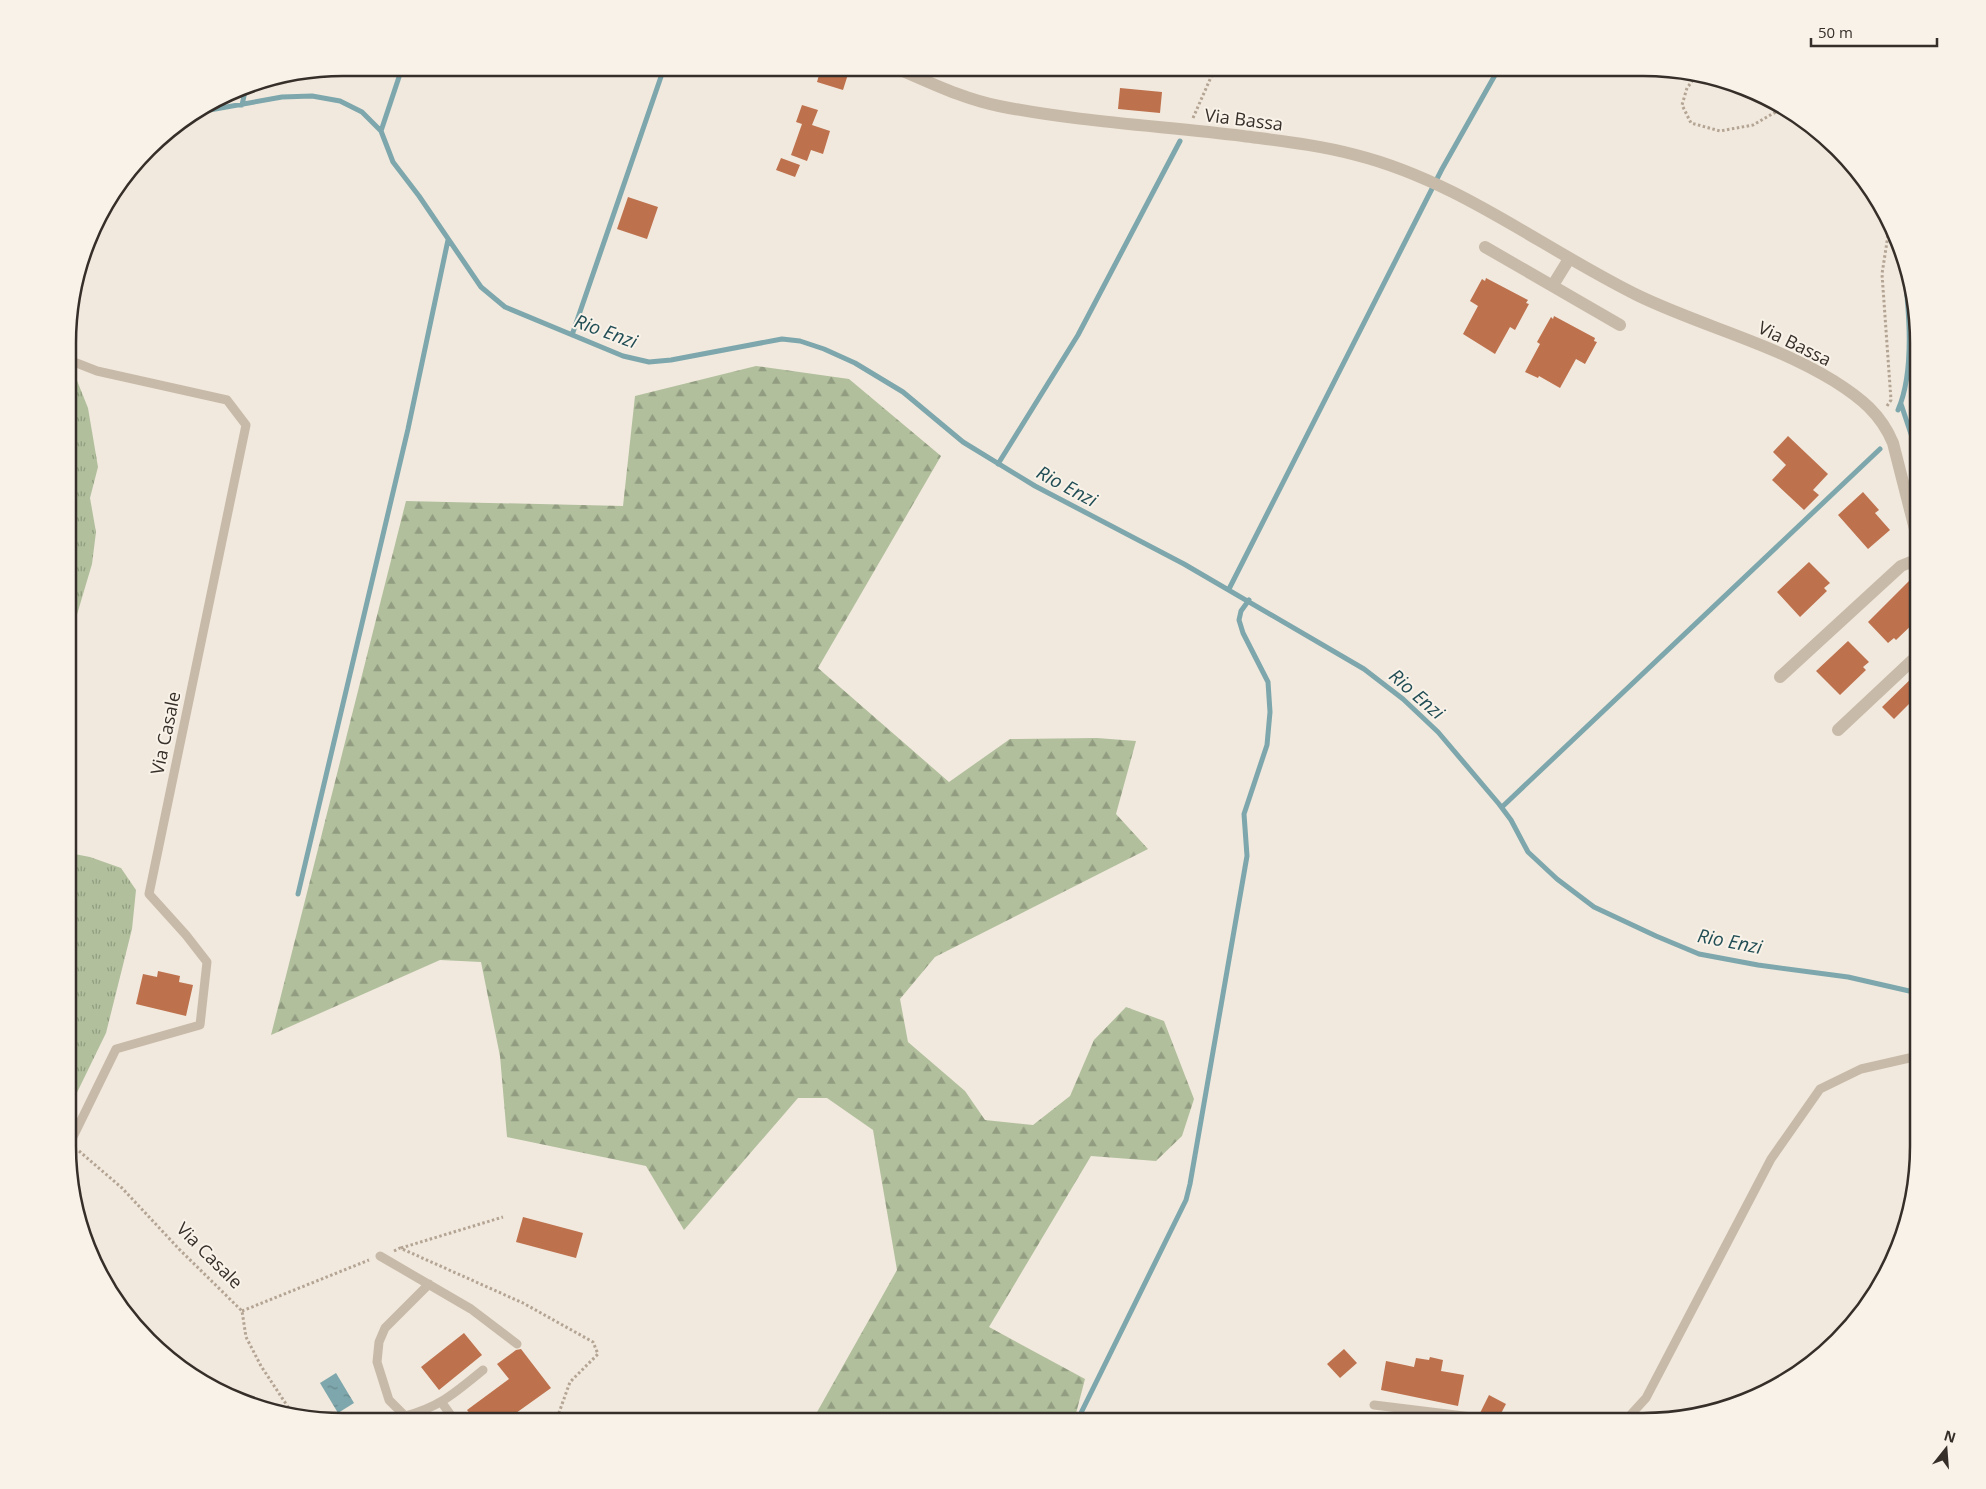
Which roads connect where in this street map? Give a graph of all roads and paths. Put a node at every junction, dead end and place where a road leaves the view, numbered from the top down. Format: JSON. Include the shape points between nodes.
{"nodes":[{"id":1,"x":914,"y":76,"type":"edge"},
{"id":2,"x":1211,"y":76,"type":"edge"},
{"id":3,"x":1692,"y":81,"type":"edge"},
{"id":4,"x":1776,"y":112,"type":"edge"},
{"id":5,"x":1188,"y":130,"type":"junction"},
{"id":6,"x":1888,"y":238,"type":"edge"},
{"id":7,"x":1485,"y":247,"type":"dead end"},
{"id":8,"x":1569,"y":259,"type":"junction"},
{"id":9,"x":1553,"y":285,"type":"junction"},
{"id":10,"x":1620,"y":325,"type":"dead end"},
{"id":11,"x":76,"y":363,"type":"edge"},
{"id":12,"x":1884,"y":423,"type":"junction"},
{"id":13,"x":1910,"y":510,"type":"edge"},
{"id":14,"x":1910,"y":562,"type":"edge"},
{"id":15,"x":1910,"y":662,"type":"edge"},
{"id":16,"x":1780,"y":677,"type":"dead end"},
{"id":17,"x":1838,"y":730,"type":"dead end"},
{"id":18,"x":1910,"y":1058,"type":"edge"},
{"id":19,"x":76,"y":1131,"type":"edge"},
{"id":20,"x":76,"y":1148,"type":"edge"},
{"id":21,"x":503,"y":1217,"type":"dead end"},
{"id":22,"x":400,"y":1248,"type":"dead end"},
{"id":23,"x":380,"y":1256,"type":"dead end"},
{"id":24,"x":429,"y":1284,"type":"junction"},
{"id":25,"x":517,"y":1344,"type":"dead end"},
{"id":26,"x":483,"y":1370,"type":"dead end"},
{"id":27,"x":442,"y":1403,"type":"junction"},
{"id":28,"x":1374,"y":1405,"type":"dead end"},
{"id":29,"x":288,"y":1407,"type":"edge"},
{"id":30,"x":402,"y":1413,"type":"edge"},
{"id":31,"x":417,"y":1413,"type":"edge"},
{"id":32,"x":450,"y":1413,"type":"edge"},
{"id":33,"x":1439,"y":1413,"type":"edge"},
{"id":34,"x":1633,"y":1413,"type":"edge"}],
"edges":[{"from":1,"to":5,"type":"street","name":"Via Bassa","via":[[997,106]]},
{"from":2,"to":5,"type":"path"},
{"from":3,"to":4,"type":"path","via":[[1682,105],[1692,123],[1720,131],[1753,125]]},
{"from":5,"to":8,"type":"street","name":"Via Bassa","via":[[1306,144],[1358,155],[1408,172],[1473,202]]},
{"from":6,"to":12,"type":"path","via":[[1882,274],[1891,400]]},
{"from":7,"to":9,"type":"street"},
{"from":8,"to":9,"type":"street"},
{"from":8,"to":12,"type":"street","name":"Via Bassa","via":[[1642,297],[1776,350],[1835,382]]},
{"from":9,"to":10,"type":"street"},
{"from":11,"to":19,"type":"lane","name":"Via Casale","via":[[97,371],[227,400],[246,425],[149,894],[208,962],[200,1025],[116,1049]]},
{"from":12,"to":13,"type":"street","via":[[1893,443]]},
{"from":14,"to":16,"type":"street","via":[[1901,566]]},
{"from":15,"to":17,"type":"street"},
{"from":18,"to":34,"type":"lane","via":[[1861,1069],[1820,1089],[1772,1159],[1646,1398]]},
{"from":20,"to":29,"type":"path","name":"Via Casale","via":[[122,1188],[242,1310],[246,1337],[260,1366]]},
{"from":21,"to":22,"type":"path"},
{"from":23,"to":24,"type":"lane"},
{"from":24,"to":25,"type":"lane","via":[[471,1309]]},
{"from":24,"to":30,"type":"lane","via":[[385,1328],[379,1342],[377,1362],[388,1400]]},
{"from":26,"to":27,"type":"lane"},
{"from":27,"to":31,"type":"lane"},
{"from":27,"to":32,"type":"lane"},
{"from":28,"to":33,"type":"lane"}]}
